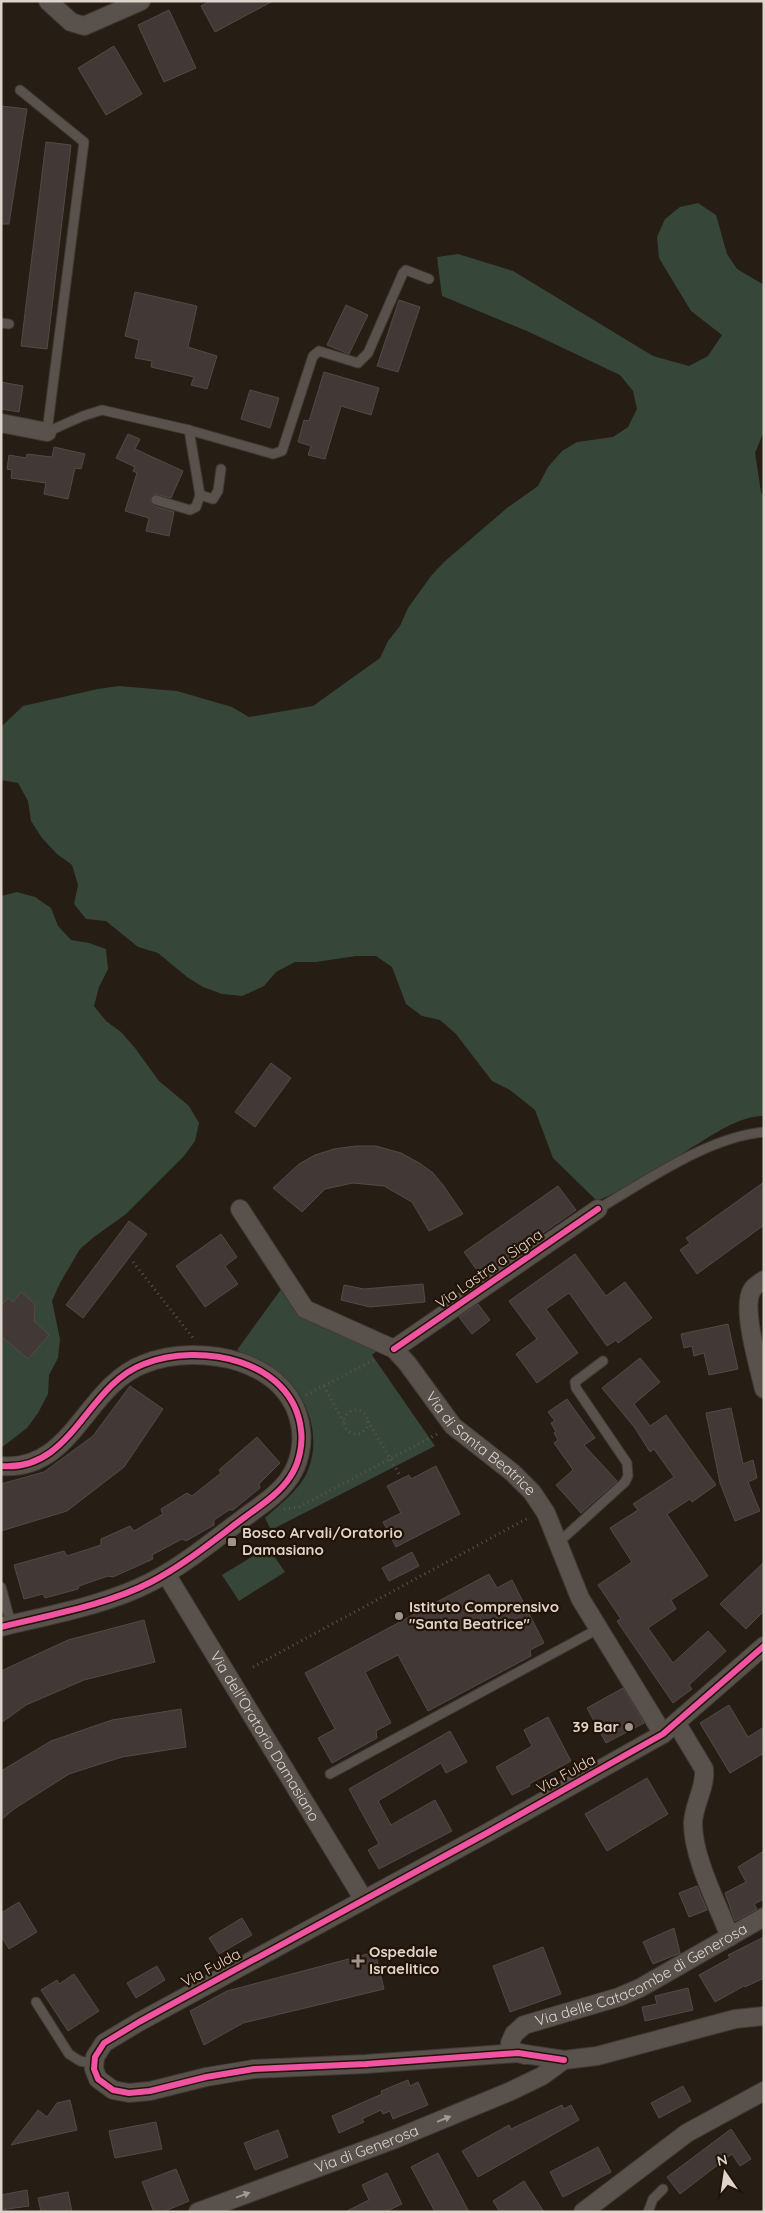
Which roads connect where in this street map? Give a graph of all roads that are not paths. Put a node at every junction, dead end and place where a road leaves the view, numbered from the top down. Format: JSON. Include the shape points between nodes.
{"nodes":[{"id":1,"x":48,"y":1,"type":"edge"},
{"id":2,"x":141,"y":1,"type":"edge"},
{"id":3,"x":20,"y":90,"type":"dead end"},
{"id":4,"x":429,"y":279,"type":"dead end"},
{"id":5,"x":1,"y":424,"type":"edge"},
{"id":6,"x":189,"y":430,"type":"junction"},
{"id":7,"x":47,"y":432,"type":"junction"},
{"id":8,"x":221,"y":469,"type":"dead end"},
{"id":9,"x":200,"y":495,"type":"junction"},
{"id":10,"x":156,"y":500,"type":"dead end"},
{"id":11,"x":764,"y":1132,"type":"edge"},
{"id":12,"x":240,"y":1209,"type":"dead end"},
{"id":13,"x":598,"y":1209,"type":"joint"},
{"id":14,"x":764,"y":1280,"type":"edge"},
{"id":15,"x":394,"y":1350,"type":"junction"},
{"id":16,"x":603,"y":1361,"type":"dead end"},
{"id":17,"x":764,"y":1389,"type":"edge"},
{"id":18,"x":1,"y":1466,"type":"edge"},
{"id":19,"x":558,"y":1543,"type":"junction"},
{"id":20,"x":166,"y":1574,"type":"junction"},
{"id":21,"x":1,"y":1587,"type":"edge"},
{"id":22,"x":6,"y":1626,"type":"edge"},
{"id":23,"x":598,"y":1629,"type":"junction"},
{"id":24,"x":764,"y":1646,"type":"edge"},
{"id":25,"x":670,"y":1729,"type":"junction"},
{"id":26,"x":330,"y":1774,"type":"dead end"},
{"id":27,"x":364,"y":1900,"type":"junction"},
{"id":28,"x":764,"y":1917,"type":"edge"},
{"id":29,"x":730,"y":1937,"type":"junction"},
{"id":30,"x":36,"y":2002,"type":"dead end"},
{"id":31,"x":764,"y":2016,"type":"edge"},
{"id":32,"x":518,"y":2053,"type":"junction"},
{"id":33,"x":564,"y":2060,"type":"junction"},
{"id":34,"x":94,"y":2064,"type":"junction"},
{"id":35,"x":533,"y":2081,"type":"junction"},
{"id":36,"x":764,"y":2091,"type":"edge"},
{"id":37,"x":663,"y":2189,"type":"dead end"},
{"id":38,"x":198,"y":2212,"type":"edge"},
{"id":39,"x":584,"y":2212,"type":"edge"},
{"id":40,"x":648,"y":2212,"type":"edge"}],
"edges":[{"from":1,"to":2,"type":"street","via":[[71,22],[84,26]]},
{"from":3,"to":7,"type":"lane","via":[[84,142]]},
{"from":4,"to":6,"type":"lane","via":[[406,270],[402,273],[368,353],[358,363],[319,352],[313,356],[282,451],[273,454]]},
{"from":5,"to":7,"type":"street"},
{"from":6,"to":7,"type":"lane","via":[[102,410]]},
{"from":6,"to":9,"type":"lane"},
{"from":8,"to":9,"type":"lane","via":[[218,491],[213,499]]},
{"from":9,"to":10,"type":"lane","via":[[196,507],[190,510]]},
{"from":11,"to":13,"type":"lane","name":"Via Lastra a Signa","via":[[748,1133],[698,1152]]},
{"from":12,"to":15,"type":"street","name":"Via di Santa Beatrice","via":[[305,1309]]},
{"from":13,"to":15,"type":"street","name":"Via Lastra a Signa"},
{"from":14,"to":17,"type":"street","via":[[752,1289],[748,1300],[751,1333]]},
{"from":15,"to":19,"type":"street","name":"Via di Santa Beatrice","via":[[453,1426],[532,1492],[546,1513]]},
{"from":16,"to":19,"type":"lane","via":[[575,1382],[576,1388],[627,1463],[628,1476]]},
{"from":18,"to":20,"type":"street","via":[[28,1465],[52,1453],[111,1386],[132,1369],[149,1362],[169,1357],[207,1356],[241,1362],[261,1371],[277,1383],[298,1413],[301,1430],[299,1456],[290,1477],[266,1500]]},
{"from":19,"to":23,"type":"street","name":"Via di Santa Beatrice","via":[[580,1598]]},
{"from":20,"to":22,"type":"street","via":[[110,1598]]},
{"from":20,"to":27,"type":"street","name":"Via dell'Oratorio Damasiano"},
{"from":21,"to":22,"type":"lane"},
{"from":23,"to":25,"type":"street","name":"Via di Santa Beatrice"},
{"from":23,"to":26,"type":"lane"},
{"from":24,"to":25,"type":"street","name":"Via Fulda"},
{"from":25,"to":27,"type":"street","name":"Via Fulda"},
{"from":25,"to":29,"type":"street","name":"Via di Santa Beatrice","via":[[704,1769],[705,1778],[693,1821],[696,1846]]},
{"from":27,"to":34,"type":"street","name":"Via Fulda","via":[[117,2035],[99,2049]]},
{"from":28,"to":29,"type":"street","name":"Via delle Catacombe di Generosa"},
{"from":29,"to":32,"type":"street","name":"Via delle Catacombe di Generosa","via":[[640,1988],[524,2025],[510,2039],[512,2048]]},
{"from":30,"to":34,"type":"lane","via":[[69,2054]]},
{"from":31,"to":33,"type":"street","name":"Via di Generosa","via":[[736,2019],[597,2056]]},
{"from":32,"to":33,"type":"street"},
{"from":32,"to":34,"type":"street","via":[[254,2070],[129,2093],[102,2085]]},
{"from":32,"to":35,"type":"street","via":[[540,2065],[540,2073]]},
{"from":33,"to":35,"type":"street","name":"Via di Generosa"},
{"from":38,"to":35,"type":"street","name":"Via di Generosa","one_way":true,"via":[[395,2139]]},
{"from":36,"to":39,"type":"street","via":[[687,2133]]},
{"from":37,"to":40,"type":"lane","via":[[653,2199]]}]}
